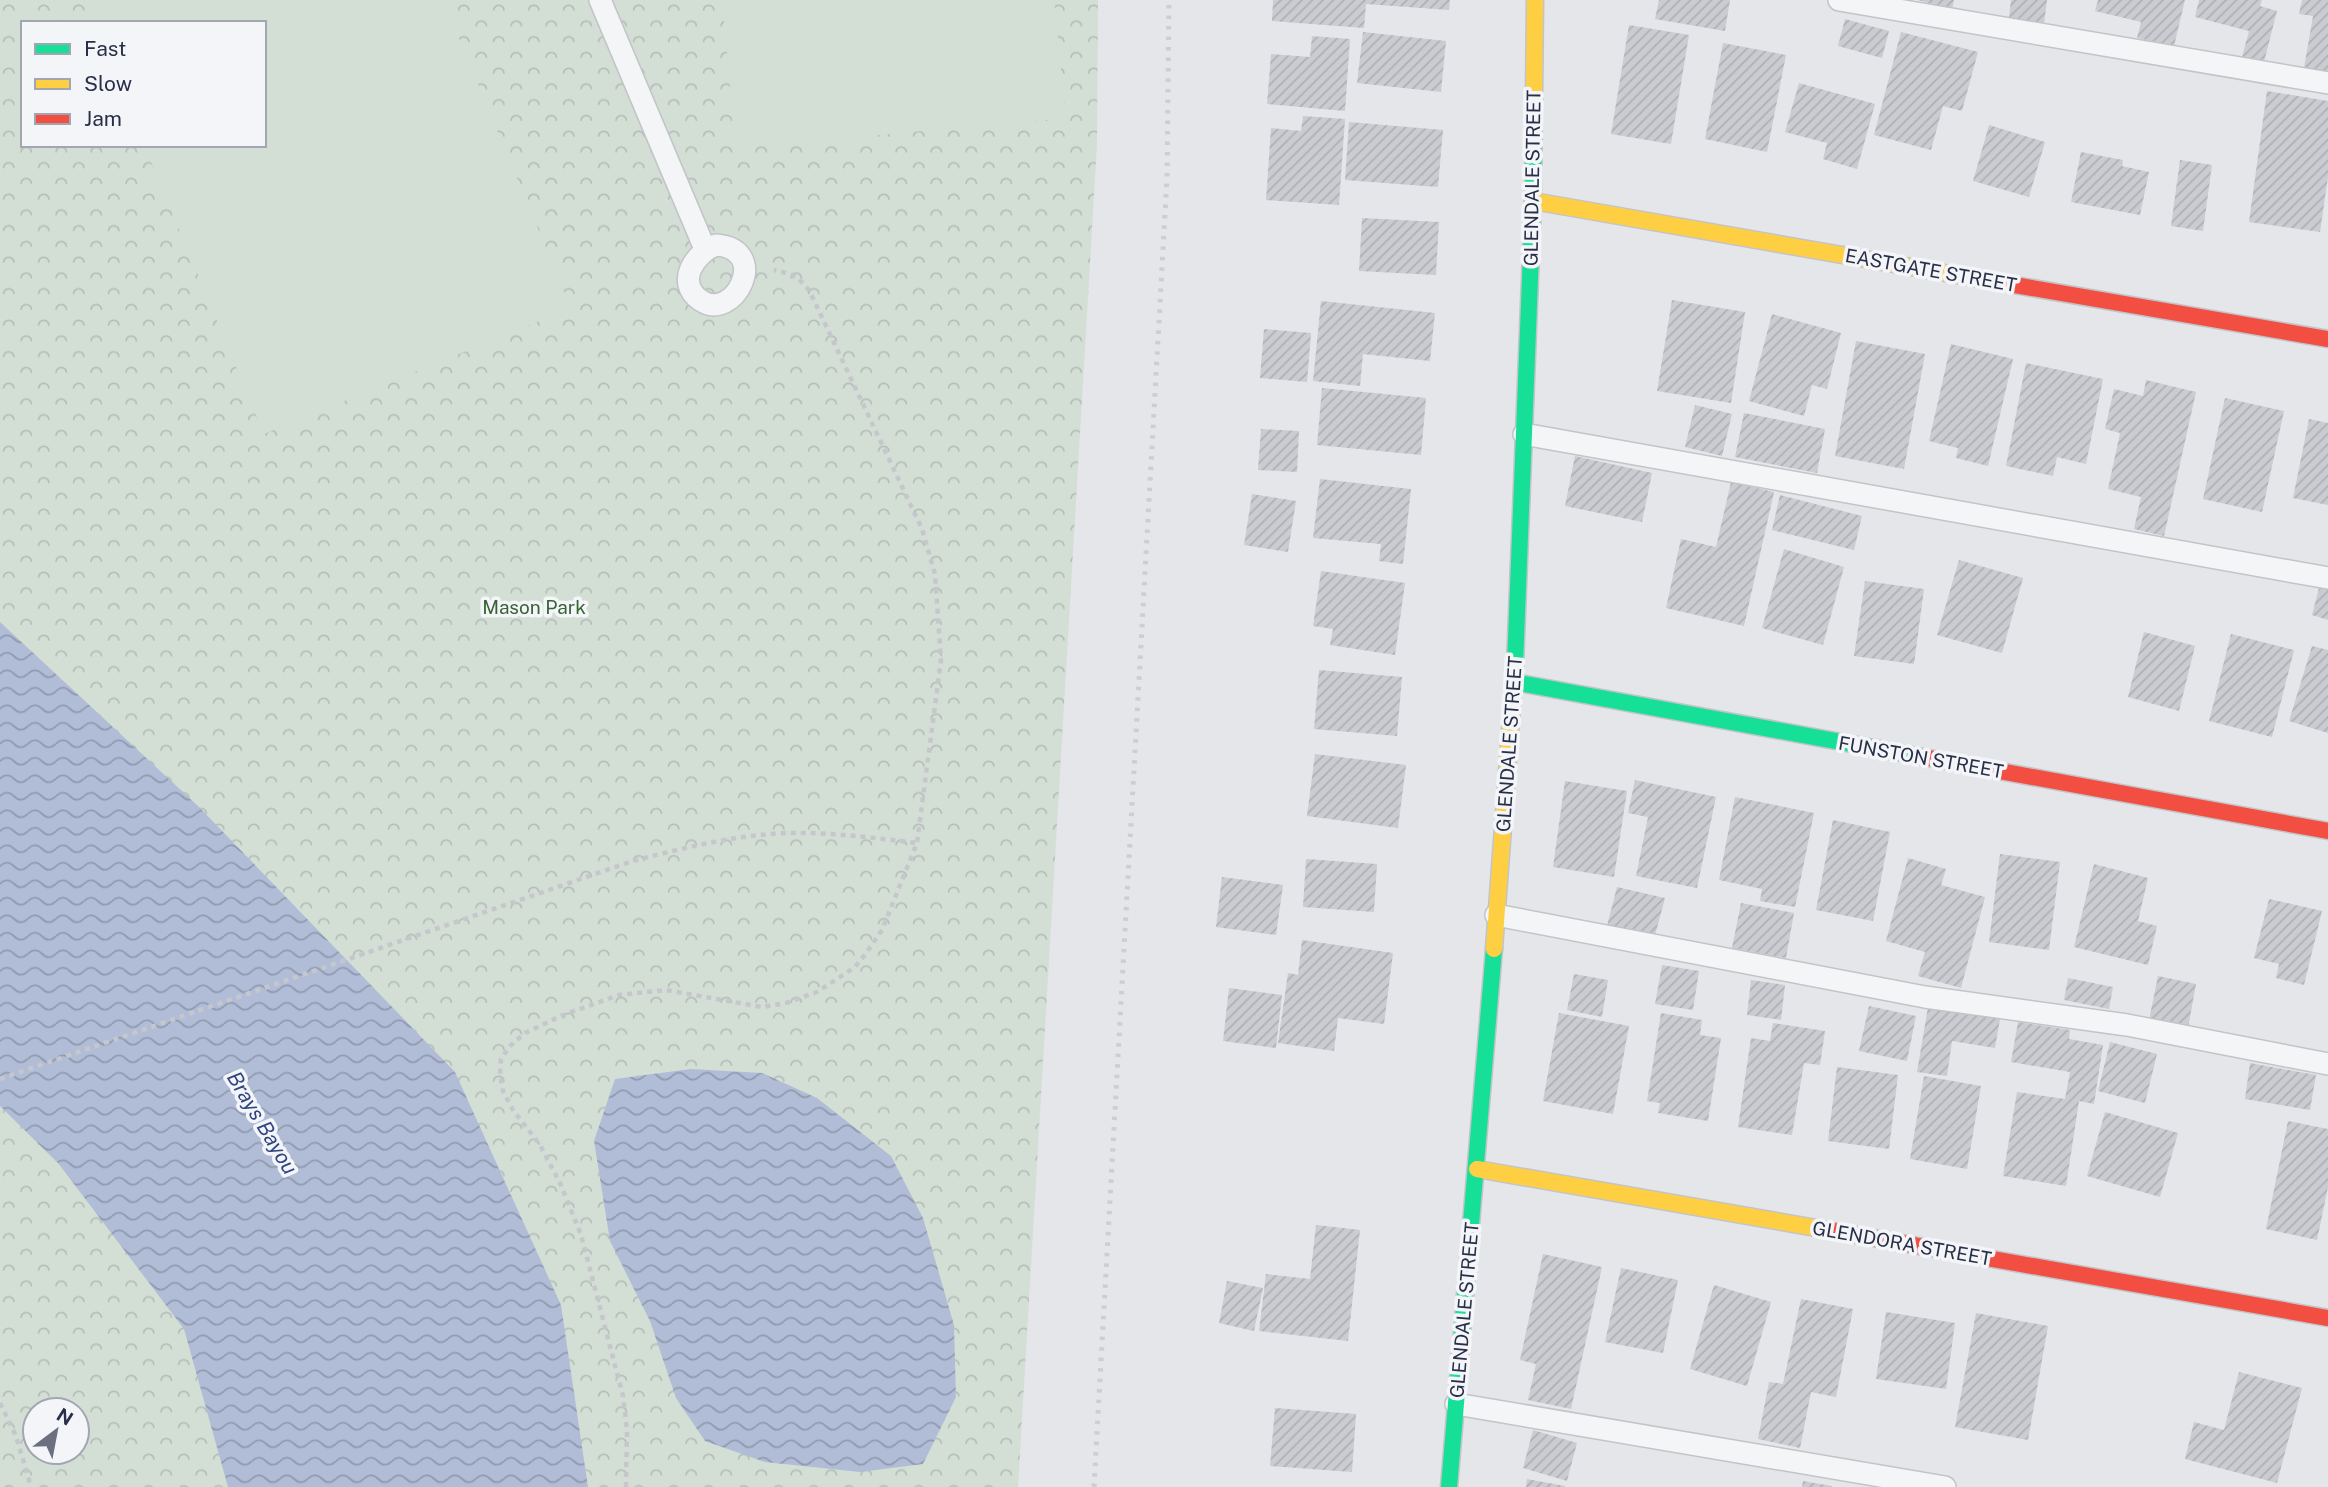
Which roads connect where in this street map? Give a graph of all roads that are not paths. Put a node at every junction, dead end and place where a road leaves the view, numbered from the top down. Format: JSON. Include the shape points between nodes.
{"nodes":[{"id":1,"x":600,"y":0,"type":"edge"},
{"id":2,"x":1535,"y":0,"type":"edge"},
{"id":3,"x":1839,"y":0,"type":"edge"},
{"id":4,"x":2328,"y":83,"type":"edge"},
{"id":5,"x":1533,"y":201,"type":"junction"},
{"id":6,"x":705,"y":249,"type":"junction"},
{"id":7,"x":2328,"y":339,"type":"edge"},
{"id":8,"x":1524,"y":434,"type":"junction"},
{"id":9,"x":2328,"y":578,"type":"edge"},
{"id":10,"x":1514,"y":682,"type":"junction"},
{"id":11,"x":2328,"y":831,"type":"edge"},
{"id":12,"x":1496,"y":915,"type":"junction"},
{"id":13,"x":2328,"y":1064,"type":"edge"},
{"id":14,"x":1477,"y":1169,"type":"junction"},
{"id":15,"x":2328,"y":1318,"type":"edge"},
{"id":16,"x":1456,"y":1404,"type":"junction"},
{"id":17,"x":1449,"y":1487,"type":"edge"},
{"id":18,"x":1945,"y":1487,"type":"edge"}],
"edges":[{"from":1,"to":6,"type":"lane"},
{"from":2,"to":5,"type":"street","name":"GLENDALE STREET"},
{"from":3,"to":4,"type":"lane"},
{"from":5,"to":7,"type":"street","name":"EASTGATE STREET"},
{"from":5,"to":8,"type":"street","name":"GLENDALE STREET"},
{"from":6,"to":6,"type":"lane","via":[[691,268],[691,290],[706,303],[727,301],[737,293],[745,272],[743,260],[727,246]]},
{"from":8,"to":9,"type":"lane"},
{"from":8,"to":10,"type":"street","name":"GLENDALE STREET"},
{"from":10,"to":11,"type":"street","name":"FUNSTON STREET"},
{"from":10,"to":12,"type":"street","name":"GLENDALE STREET"},
{"from":12,"to":13,"type":"lane","via":[[1926,997],[2127,1025]]},
{"from":12,"to":14,"type":"street","name":"GLENDALE STREET"},
{"from":14,"to":15,"type":"street","name":"GLENDORA STREET"},
{"from":14,"to":16,"type":"street","name":"GLENDALE STREET"},
{"from":16,"to":17,"type":"street","name":"GLENDALE STREET"},
{"from":16,"to":18,"type":"lane"}]}
